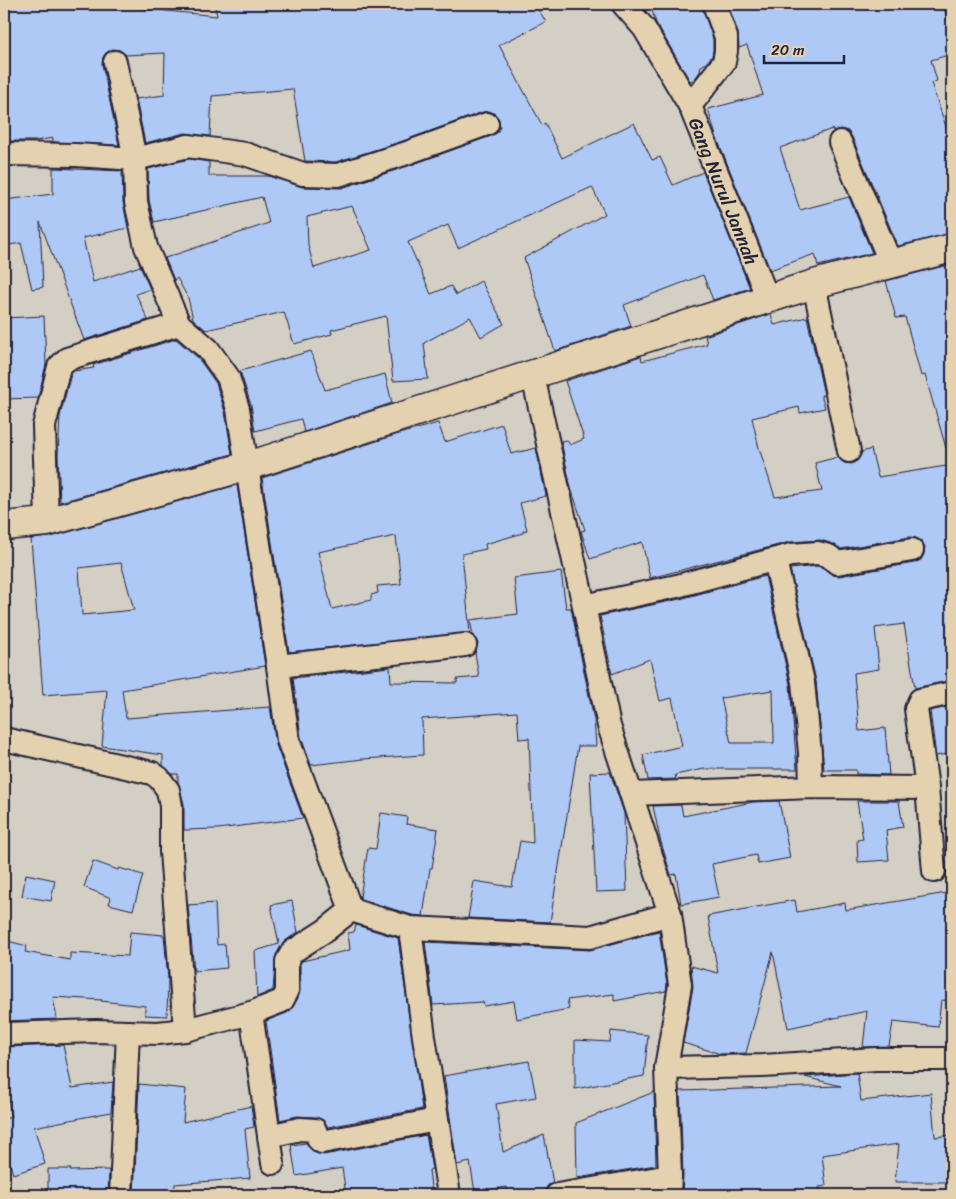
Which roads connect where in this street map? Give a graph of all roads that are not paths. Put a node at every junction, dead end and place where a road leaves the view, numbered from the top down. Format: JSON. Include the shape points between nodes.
{"nodes":[{"id":1,"x":623,"y":4,"type":"edge"},
{"id":2,"x":714,"y":4,"type":"edge"},
{"id":3,"x":114,"y":62,"type":"dead end"},
{"id":4,"x":690,"y":106,"type":"junction"},
{"id":5,"x":487,"y":124,"type":"dead end"},
{"id":6,"x":840,"y":142,"type":"dead end"},
{"id":7,"x":4,"y":154,"type":"edge"},
{"id":8,"x":135,"y":159,"type":"junction"},
{"id":9,"x":952,"y":248,"type":"edge"},
{"id":10,"x":891,"y":264,"type":"junction"},
{"id":11,"x":814,"y":284,"type":"junction"},
{"id":12,"x":768,"y":299,"type":"junction"},
{"id":13,"x":178,"y":324,"type":"junction"},
{"id":14,"x":533,"y":376,"type":"junction"},
{"id":15,"x":849,"y":451,"type":"dead end"},
{"id":16,"x":248,"y":466,"type":"junction"},
{"id":17,"x":47,"y":522,"type":"junction"},
{"id":18,"x":4,"y":526,"type":"edge"},
{"id":19,"x":912,"y":550,"type":"dead end"},
{"id":20,"x":775,"y":560,"type":"junction"},
{"id":21,"x":584,"y":606,"type":"junction"},
{"id":22,"x":465,"y":645,"type":"dead end"},
{"id":23,"x":278,"y":666,"type":"junction"},
{"id":24,"x":952,"y":693,"type":"edge"},
{"id":25,"x":4,"y":739,"type":"edge"},
{"id":26,"x":811,"y":787,"type":"junction"},
{"id":27,"x":926,"y":788,"type":"junction"},
{"id":28,"x":632,"y":794,"type":"junction"},
{"id":29,"x":934,"y":871,"type":"dead end"},
{"id":30,"x":351,"y":910,"type":"junction"},
{"id":31,"x":670,"y":914,"type":"junction"},
{"id":32,"x":410,"y":928,"type":"junction"},
{"id":33,"x":252,"y":1013,"type":"junction"},
{"id":34,"x":185,"y":1030,"type":"junction"},
{"id":35,"x":128,"y":1032,"type":"junction"},
{"id":36,"x":4,"y":1034,"type":"edge"},
{"id":37,"x":952,"y":1059,"type":"edge"},
{"id":38,"x":666,"y":1068,"type":"junction"},
{"id":39,"x":436,"y":1120,"type":"junction"},
{"id":40,"x":269,"y":1136,"type":"junction"},
{"id":41,"x":273,"y":1163,"type":"dead end"},
{"id":42,"x":670,"y":1186,"type":"edge"},
{"id":43,"x":121,"y":1195,"type":"edge"},
{"id":44,"x":449,"y":1195,"type":"edge"},
{"id":45,"x":557,"y":1195,"type":"edge"}],
"edges":[{"from":1,"to":4,"type":"street","via":[[644,28]]},
{"from":2,"to":4,"type":"street","name":"Gang Nurul Jannah","via":[[726,37],[724,62]]},
{"from":3,"to":8,"type":"street"},
{"from":4,"to":12,"type":"street","name":"Gang Nurul Jannah"},
{"from":5,"to":8,"type":"street","via":[[338,175],[303,174],[245,154],[188,146]]},
{"from":6,"to":10,"type":"street"},
{"from":7,"to":8,"type":"street"},
{"from":8,"to":13,"type":"street","via":[[136,202],[146,246]]},
{"from":9,"to":10,"type":"street"},
{"from":10,"to":11,"type":"street"},
{"from":11,"to":12,"type":"street"},
{"from":11,"to":15,"type":"street"},
{"from":12,"to":14,"type":"street"},
{"from":13,"to":16,"type":"street","via":[[208,349],[228,376],[238,409]]},
{"from":13,"to":17,"type":"street","via":[[68,359],[58,367],[44,426]]},
{"from":14,"to":16,"type":"street"},
{"from":14,"to":21,"type":"street"},
{"from":16,"to":17,"type":"street"},
{"from":16,"to":23,"type":"street"},
{"from":17,"to":18,"type":"street"},
{"from":19,"to":20,"type":"street","via":[[837,563],[818,553]]},
{"from":20,"to":21,"type":"street"},
{"from":20,"to":26,"type":"street","via":[[803,682]]},
{"from":21,"to":28,"type":"street","via":[[609,726]]},
{"from":22,"to":23,"type":"street"},
{"from":23,"to":30,"type":"street","via":[[288,740]]},
{"from":24,"to":27,"type":"street","via":[[920,700],[916,709]]},
{"from":25,"to":34,"type":"street","via":[[152,773],[168,790]]},
{"from":26,"to":27,"type":"street"},
{"from":26,"to":28,"type":"street"},
{"from":27,"to":29,"type":"street"},
{"from":28,"to":31,"type":"street"},
{"from":30,"to":32,"type":"street"},
{"from":30,"to":33,"type":"street","via":[[292,952],[287,960],[287,992],[282,1001]]},
{"from":31,"to":32,"type":"street","via":[[590,937]]},
{"from":31,"to":38,"type":"street","via":[[680,985]]},
{"from":32,"to":39,"type":"street"},
{"from":33,"to":34,"type":"street"},
{"from":33,"to":40,"type":"street"},
{"from":34,"to":35,"type":"street"},
{"from":35,"to":36,"type":"street"},
{"from":35,"to":43,"type":"street"},
{"from":37,"to":38,"type":"street"},
{"from":38,"to":42,"type":"street"},
{"from":39,"to":40,"type":"street","via":[[322,1142],[315,1130],[308,1129]]},
{"from":39,"to":44,"type":"street"},
{"from":40,"to":41,"type":"street"},
{"from":42,"to":45,"type":"street"}]}
